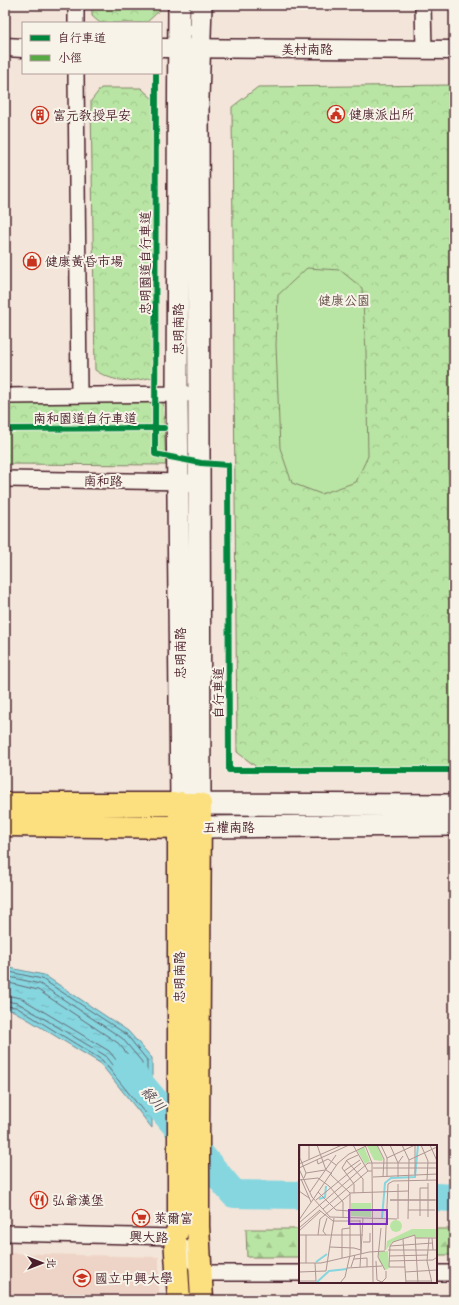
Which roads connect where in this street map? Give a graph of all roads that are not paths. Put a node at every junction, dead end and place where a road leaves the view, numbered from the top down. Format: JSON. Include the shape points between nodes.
{"nodes":[{"id":1,"x":76,"y":5,"type":"edge"},
{"id":2,"x":179,"y":5,"type":"edge"},
{"id":3,"x":201,"y":5,"type":"edge"},
{"id":4,"x":423,"y":5,"type":"edge"},
{"id":5,"x":76,"y":22,"type":"edge"},
{"id":6,"x":5,"y":48,"type":"edge"},
{"id":7,"x":22,"y":48,"type":"edge"},
{"id":8,"x":170,"y":48,"type":"edge"},
{"id":9,"x":200,"y":49,"type":"junction"},
{"id":10,"x":424,"y":50,"type":"junction"},
{"id":11,"x":454,"y":50,"type":"edge"},
{"id":12,"x":76,"y":74,"type":"edge"},
{"id":13,"x":177,"y":394,"type":"junction"},
{"id":14,"x":199,"y":394,"type":"junction"},
{"id":15,"x":80,"y":395,"type":"junction"},
{"id":16,"x":5,"y":396,"type":"edge"},
{"id":17,"x":5,"y":479,"type":"edge"},
{"id":18,"x":179,"y":481,"type":"junction"},
{"id":19,"x":200,"y":483,"type":"junction"},
{"id":20,"x":5,"y":804,"type":"edge"},
{"id":21,"x":191,"y":804,"type":"junction"},
{"id":22,"x":454,"y":805,"type":"edge"},
{"id":23,"x":5,"y":825,"type":"edge"},
{"id":24,"x":454,"y":825,"type":"edge"},
{"id":25,"x":189,"y":827,"type":"junction"},
{"id":26,"x":184,"y":1230,"type":"junction"},
{"id":27,"x":5,"y":1233,"type":"edge"},
{"id":28,"x":202,"y":1273,"type":"junction"},
{"id":29,"x":299,"y":1273,"type":"edge"},
{"id":30,"x":437,"y":1273,"type":"edge"},
{"id":31,"x":454,"y":1273,"type":"edge"},
{"id":32,"x":170,"y":1300,"type":"edge"},
{"id":33,"x":179,"y":1300,"type":"edge"},
{"id":34,"x":202,"y":1300,"type":"edge"},
{"id":35,"x":208,"y":1300,"type":"edge"}],
"edges":[{"from":1,"to":5,"type":"street"},
{"from":2,"to":8,"type":"main road","name":"忠明南路"},
{"from":3,"to":9,"type":"main road","name":"忠明南路"},
{"from":4,"to":10,"type":"street"},
{"from":6,"to":7,"type":"street"},
{"from":8,"to":9,"type":"street","name":"美村南路"},
{"from":8,"to":13,"type":"main road","name":"忠明南路"},
{"from":9,"to":10,"type":"street","name":"美村南路"},
{"from":9,"to":14,"type":"main road","name":"忠明南路"},
{"from":10,"to":11,"type":"street","name":"美村南路"},
{"from":12,"to":15,"type":"street"},
{"from":13,"to":14,"type":"street"},
{"from":13,"to":15,"type":"street"},
{"from":13,"to":18,"type":"main road","name":"忠明南路"},
{"from":14,"to":19,"type":"main road","name":"忠明南路"},
{"from":15,"to":16,"type":"street"},
{"from":17,"to":18,"type":"street","name":"南和路"},
{"from":18,"to":19,"type":"street","name":"南和路"},
{"from":18,"to":21,"type":"main road","name":"忠明南路"},
{"from":19,"to":21,"type":"main road","name":"忠明南路"},
{"from":20,"to":21,"type":"main road","name":"五權南路"},
{"from":21,"to":22,"type":"main road","name":"五權南路"},
{"from":21,"to":25,"type":"main road","name":"忠明南路"},
{"from":23,"to":25,"type":"main road","name":"五權南路"},
{"from":24,"to":25,"type":"main road","name":"五權南路"},
{"from":25,"to":26,"type":"main road","name":"忠明南路","via":[[180,1077]]},
{"from":25,"to":26,"type":"main road","name":"忠明南路","via":[[198,1140]]},
{"from":26,"to":27,"type":"street","name":"興大路"},
{"from":26,"to":28,"type":"main road","name":"忠明南路"},
{"from":26,"to":32,"type":"main road"},
{"from":26,"to":33,"type":"main road","name":"忠明南路"},
{"from":28,"to":29,"type":"street"},
{"from":28,"to":34,"type":"main road","name":"忠明南路"},
{"from":28,"to":35,"type":"main road"},
{"from":30,"to":31,"type":"street"}]}
